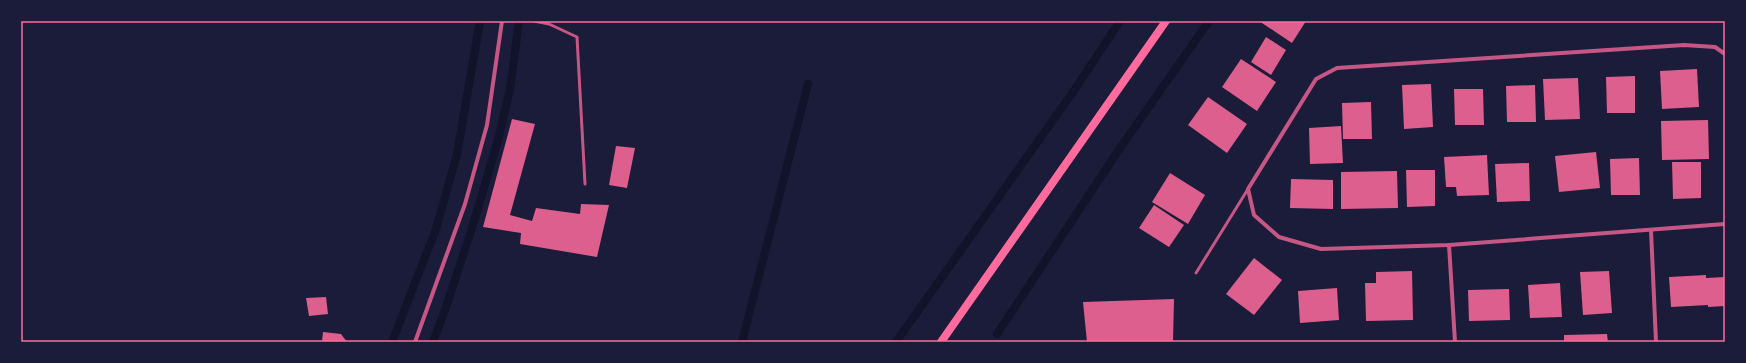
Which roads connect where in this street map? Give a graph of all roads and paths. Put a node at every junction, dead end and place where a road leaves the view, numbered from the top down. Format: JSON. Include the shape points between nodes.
{"nodes":[{"id":1,"x":502,"y":21,"type":"edge"},
{"id":2,"x":534,"y":21,"type":"edge"},
{"id":3,"x":1166,"y":21,"type":"edge"},
{"id":4,"x":1725,"y":54,"type":"edge"},
{"id":5,"x":585,"y":184,"type":"dead end"},
{"id":6,"x":1248,"y":189,"type":"junction"},
{"id":7,"x":1725,"y":224,"type":"edge"},
{"id":8,"x":1651,"y":230,"type":"junction"},
{"id":9,"x":1449,"y":245,"type":"junction"},
{"id":10,"x":1196,"y":273,"type":"dead end"},
{"id":11,"x":415,"y":342,"type":"edge"},
{"id":12,"x":941,"y":342,"type":"edge"},
{"id":13,"x":1455,"y":342,"type":"edge"},
{"id":14,"x":1656,"y":342,"type":"edge"}],
"edges":[{"from":1,"to":11,"type":"street","via":[[487,125],[465,204]]},
{"from":2,"to":5,"type":"lane","via":[[549,24],[577,37]]},
{"from":3,"to":12,"type":"main road"},
{"from":4,"to":6,"type":"street","via":[[1715,47],[1684,46],[1337,68],[1316,79]]},
{"from":6,"to":9,"type":"street","via":[[1254,214],[1279,237],[1321,249]]},
{"from":6,"to":10,"type":"lane"},
{"from":7,"to":8,"type":"street"},
{"from":8,"to":9,"type":"street"},
{"from":8,"to":14,"type":"street"},
{"from":9,"to":13,"type":"street"}]}
